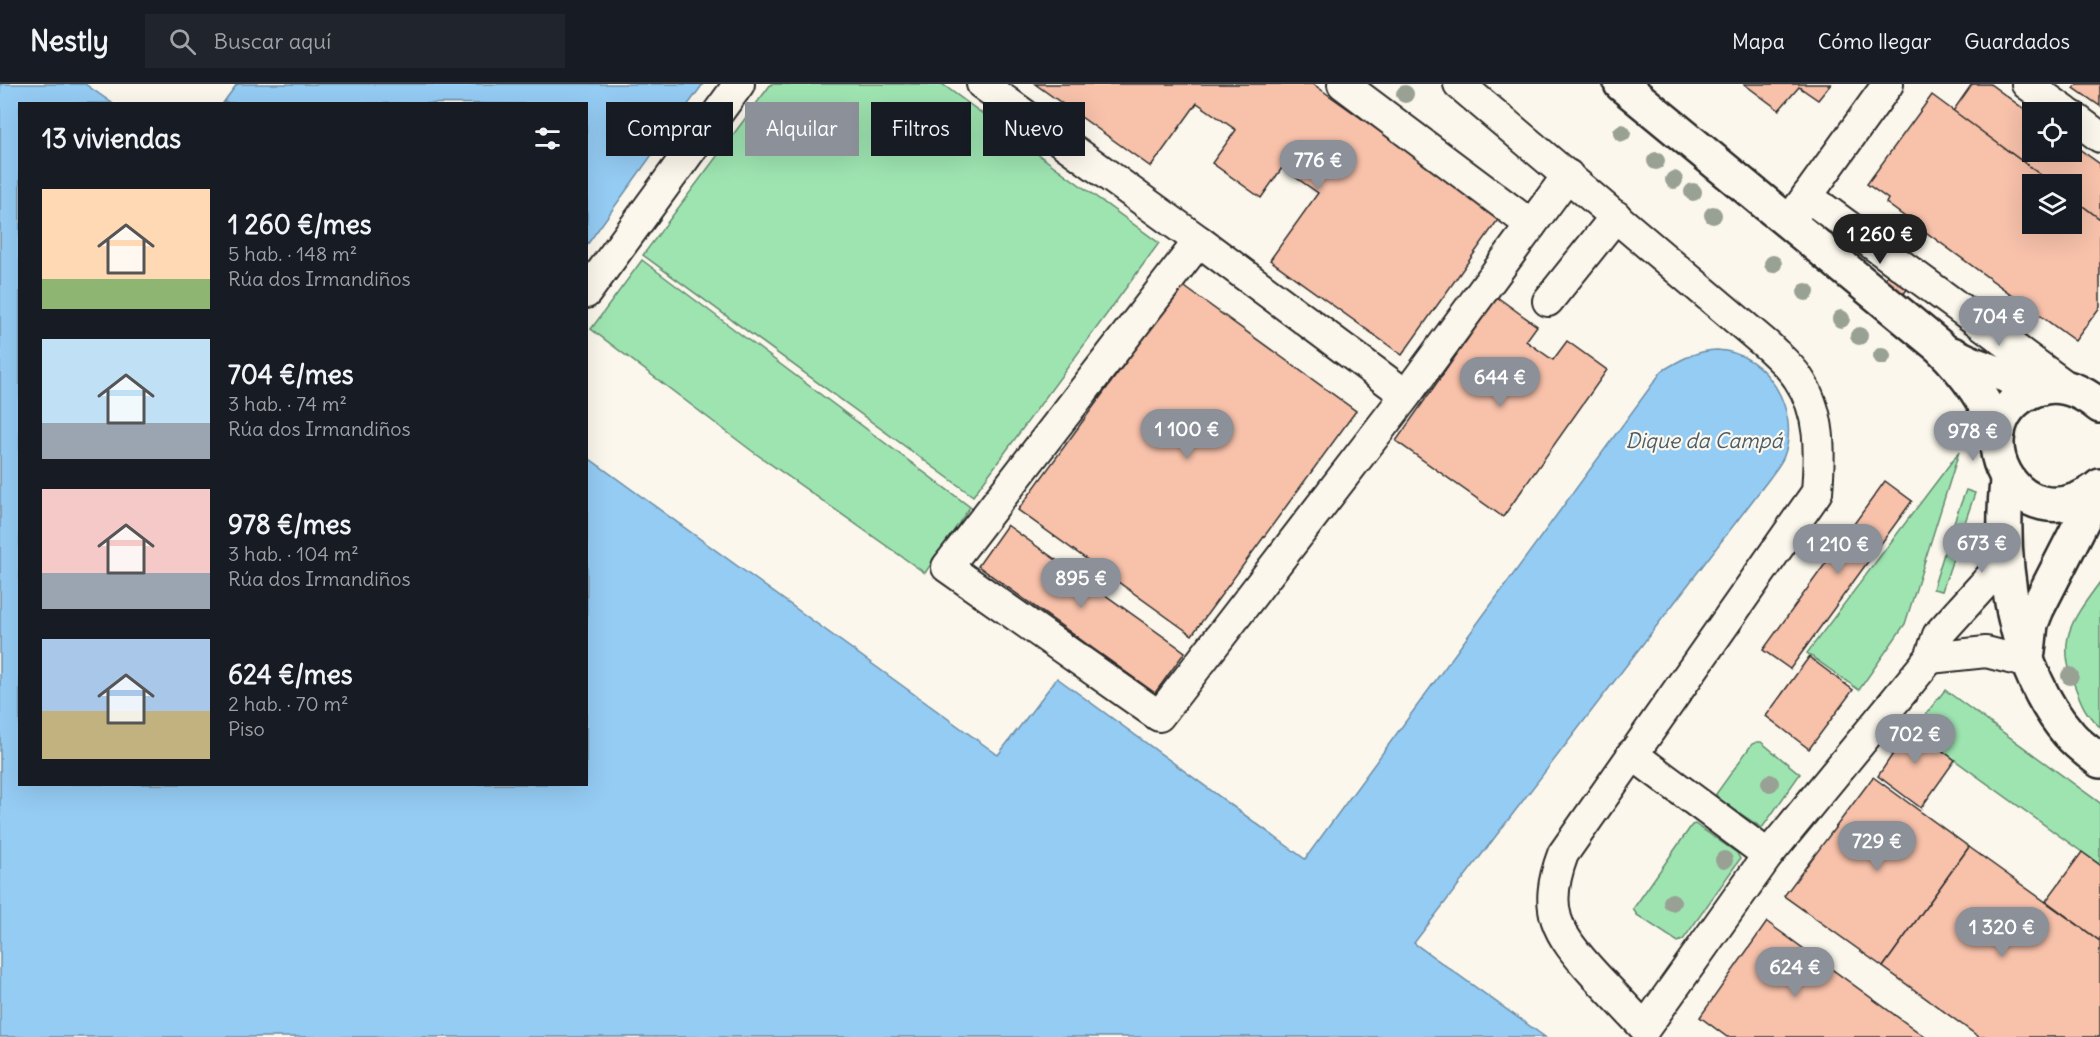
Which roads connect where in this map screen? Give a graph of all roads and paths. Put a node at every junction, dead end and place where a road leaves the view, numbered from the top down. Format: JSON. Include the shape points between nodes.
{"nodes":[{"id":1,"x":739,"y":84,"type":"edge"},
{"id":2,"x":982,"y":84,"type":"edge"},
{"id":3,"x":1343,"y":84,"type":"edge"},
{"id":4,"x":1459,"y":84,"type":"edge"},
{"id":5,"x":1621,"y":84,"type":"edge"},
{"id":6,"x":1888,"y":84,"type":"edge"},
{"id":7,"x":2027,"y":84,"type":"edge"},
{"id":8,"x":2052,"y":102,"type":"edge"},
{"id":9,"x":2082,"y":124,"type":"edge"},
{"id":10,"x":2100,"y":137,"type":"edge"},
{"id":11,"x":1568,"y":175,"type":"junction"},
{"id":12,"x":1807,"y":196,"type":"junction"},
{"id":13,"x":1616,"y":216,"type":"junction"},
{"id":14,"x":1788,"y":223,"type":"junction"},
{"id":15,"x":1531,"y":225,"type":"junction"},
{"id":16,"x":1198,"y":241,"type":"junction"},
{"id":17,"x":588,"y":290,"type":"edge"},
{"id":18,"x":1548,"y":301,"type":"dead end"},
{"id":19,"x":1940,"y":347,"type":"junction"},
{"id":20,"x":2079,"y":393,"type":"edge"},
{"id":21,"x":1406,"y":395,"type":"junction"},
{"id":22,"x":1998,"y":433,"type":"junction"},
{"id":23,"x":2007,"y":480,"type":"junction"},
{"id":24,"x":2099,"y":486,"type":"edge"},
{"id":25,"x":2006,"y":560,"type":"junction"},
{"id":26,"x":1930,"y":658,"type":"junction"},
{"id":27,"x":2029,"y":663,"type":"junction"},
{"id":28,"x":1632,"y":754,"type":"junction"},
{"id":29,"x":2100,"y":761,"type":"edge"},
{"id":30,"x":1768,"y":855,"type":"junction"},
{"id":31,"x":1651,"y":1033,"type":"edge"}],
"edges":[{"from":1,"to":17,"type":"street"},
{"from":2,"to":16,"type":"street"},
{"from":3,"to":15,"type":"street"},
{"from":4,"to":11,"type":"street"},
{"from":5,"to":14,"type":"main road"},
{"from":6,"to":12,"type":"street"},
{"from":7,"to":8,"type":"street"},
{"from":9,"to":10,"type":"street"},
{"from":11,"to":13,"type":"street"},
{"from":11,"to":15,"type":"street"},
{"from":12,"to":14,"type":"street"},
{"from":12,"to":20,"type":"street"},
{"from":13,"to":18,"type":"street"},
{"from":13,"to":28,"type":"street","via":[[1769,347],[1798,378],[1814,410],[1820,452],[1816,492]]},
{"from":14,"to":19,"type":"main road"},
{"from":15,"to":21,"type":"street"},
{"from":16,"to":21,"type":"street"},
{"from":16,"to":21,"type":"street","via":[[947,567],[1159,716]]},
{"from":19,"to":20,"type":"main road","via":[[1973,364]]},
{"from":19,"to":22,"type":"main road","via":[[1964,371]]},
{"from":20,"to":22,"type":"main road","via":[[2029,392],[2008,409]]},
{"from":22,"to":23,"type":"main road","via":[[2000,465]]},
{"from":23,"to":24,"type":"main road","via":[[2027,497],[2053,505],[2071,503]]},
{"from":23,"to":25,"type":"main road"},
{"from":24,"to":27,"type":"main road","via":[[2031,624]]},
{"from":25,"to":26,"type":"street","via":[[1938,635]]},
{"from":25,"to":27,"type":"main road","via":[[2011,599]]},
{"from":26,"to":27,"type":"street","via":[[1986,652]]},
{"from":26,"to":30,"type":"street"},
{"from":27,"to":29,"type":"main road","via":[[2050,709],[2070,735]]},
{"from":28,"to":30,"type":"street"},
{"from":28,"to":31,"type":"street","via":[[1563,854],[1555,876],[1553,906],[1558,929],[1571,949]]},
{"from":30,"to":31,"type":"street"}]}
